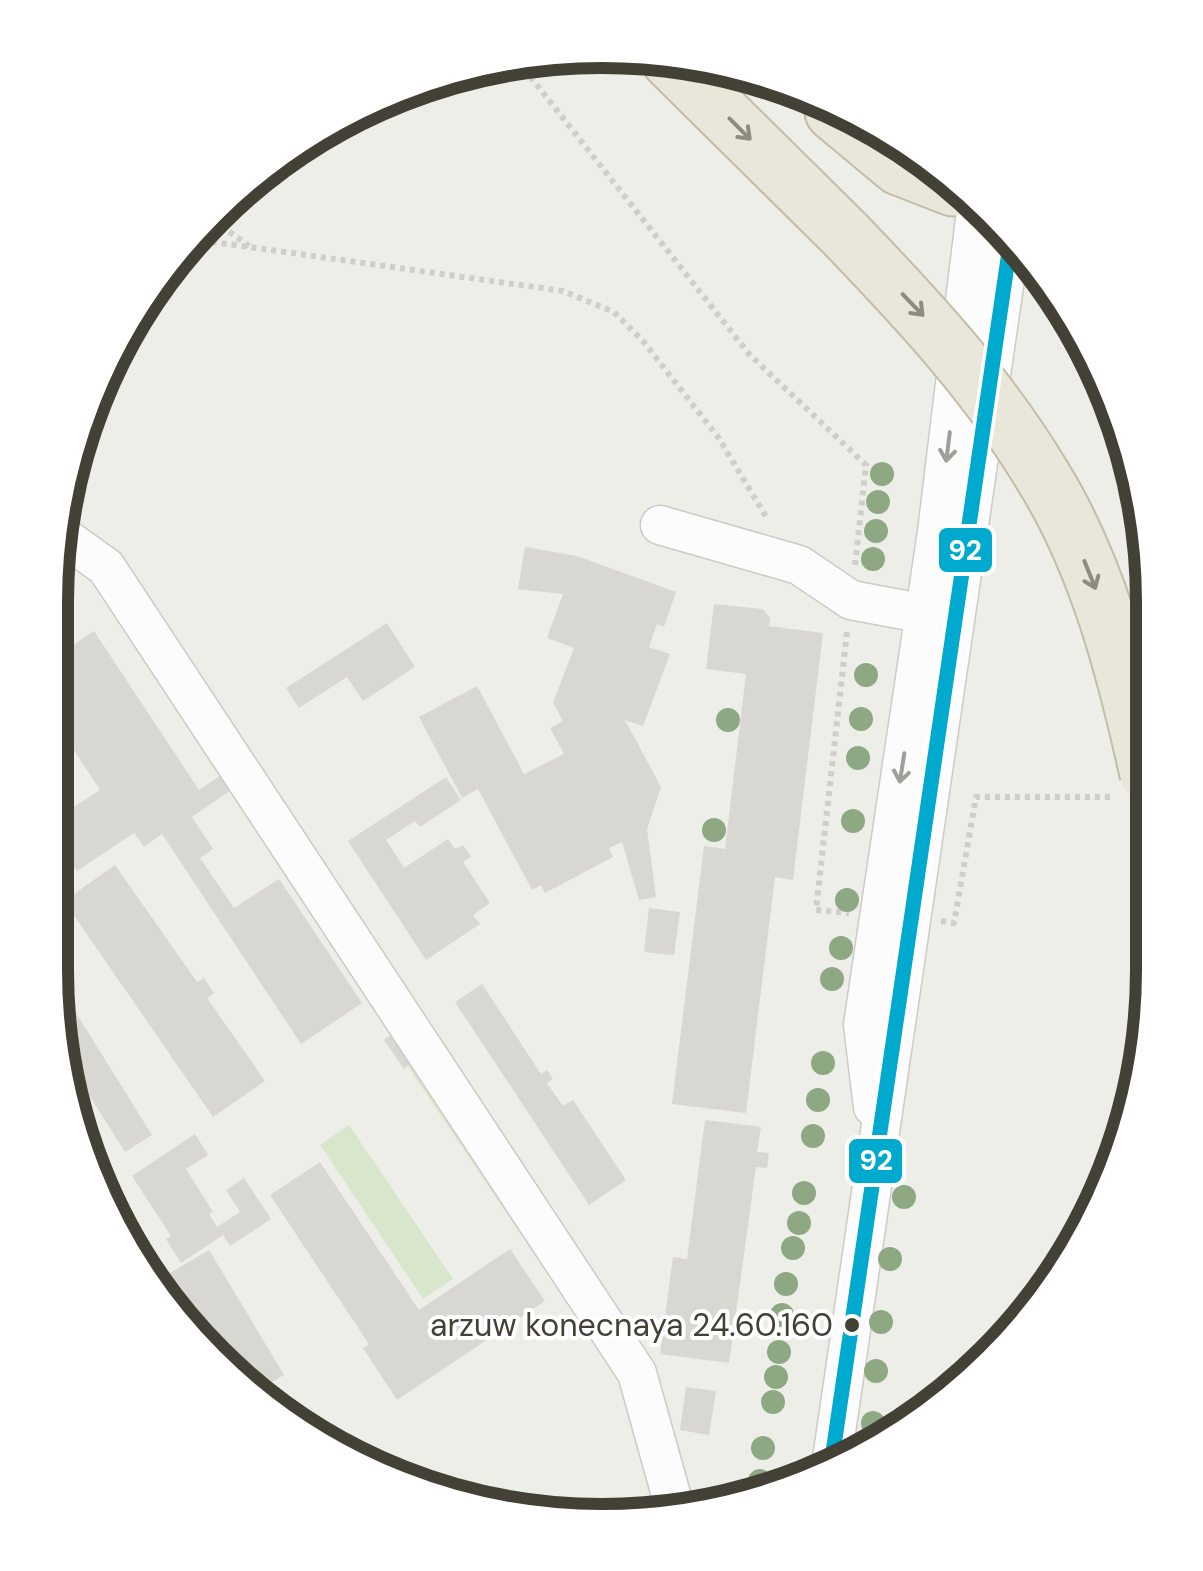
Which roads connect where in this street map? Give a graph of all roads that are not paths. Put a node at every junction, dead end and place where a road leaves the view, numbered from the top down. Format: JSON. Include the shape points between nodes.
{"nodes":[{"id":1,"x":683,"y":74,"type":"edge"},
{"id":2,"x":857,"y":133,"type":"edge"},
{"id":3,"x":927,"y":178,"type":"edge"},
{"id":4,"x":975,"y":220,"type":"edge"},
{"id":5,"x":1008,"y":256,"type":"edge"},
{"id":6,"x":660,"y":524,"type":"dead end"},
{"id":7,"x":71,"y":542,"type":"edge"},
{"id":8,"x":925,"y":614,"type":"junction"},
{"id":9,"x":1136,"y":727,"type":"edge"},
{"id":10,"x":878,"y":1144,"type":"junction"},
{"id":11,"x":831,"y":1451,"type":"edge"},
{"id":12,"x":672,"y":1499,"type":"edge"}],
"edges":[{"from":1,"to":9,"type":"highway","one_way":true,"bridge":true,"via":[[935,328],[1043,476],[1110,624]]},
{"from":2,"to":3,"type":"highway","via":[[899,167]]},
{"from":4,"to":8,"type":"street","one_way":true},
{"from":5,"to":10,"type":"street"},
{"from":6,"to":8,"type":"street","via":[[794,564],[851,600]]},
{"from":7,"to":12,"type":"street","via":[[106,567],[637,1373]]},
{"from":8,"to":10,"type":"street","one_way":true,"via":[[863,1025]]},
{"from":10,"to":11,"type":"street"}]}
